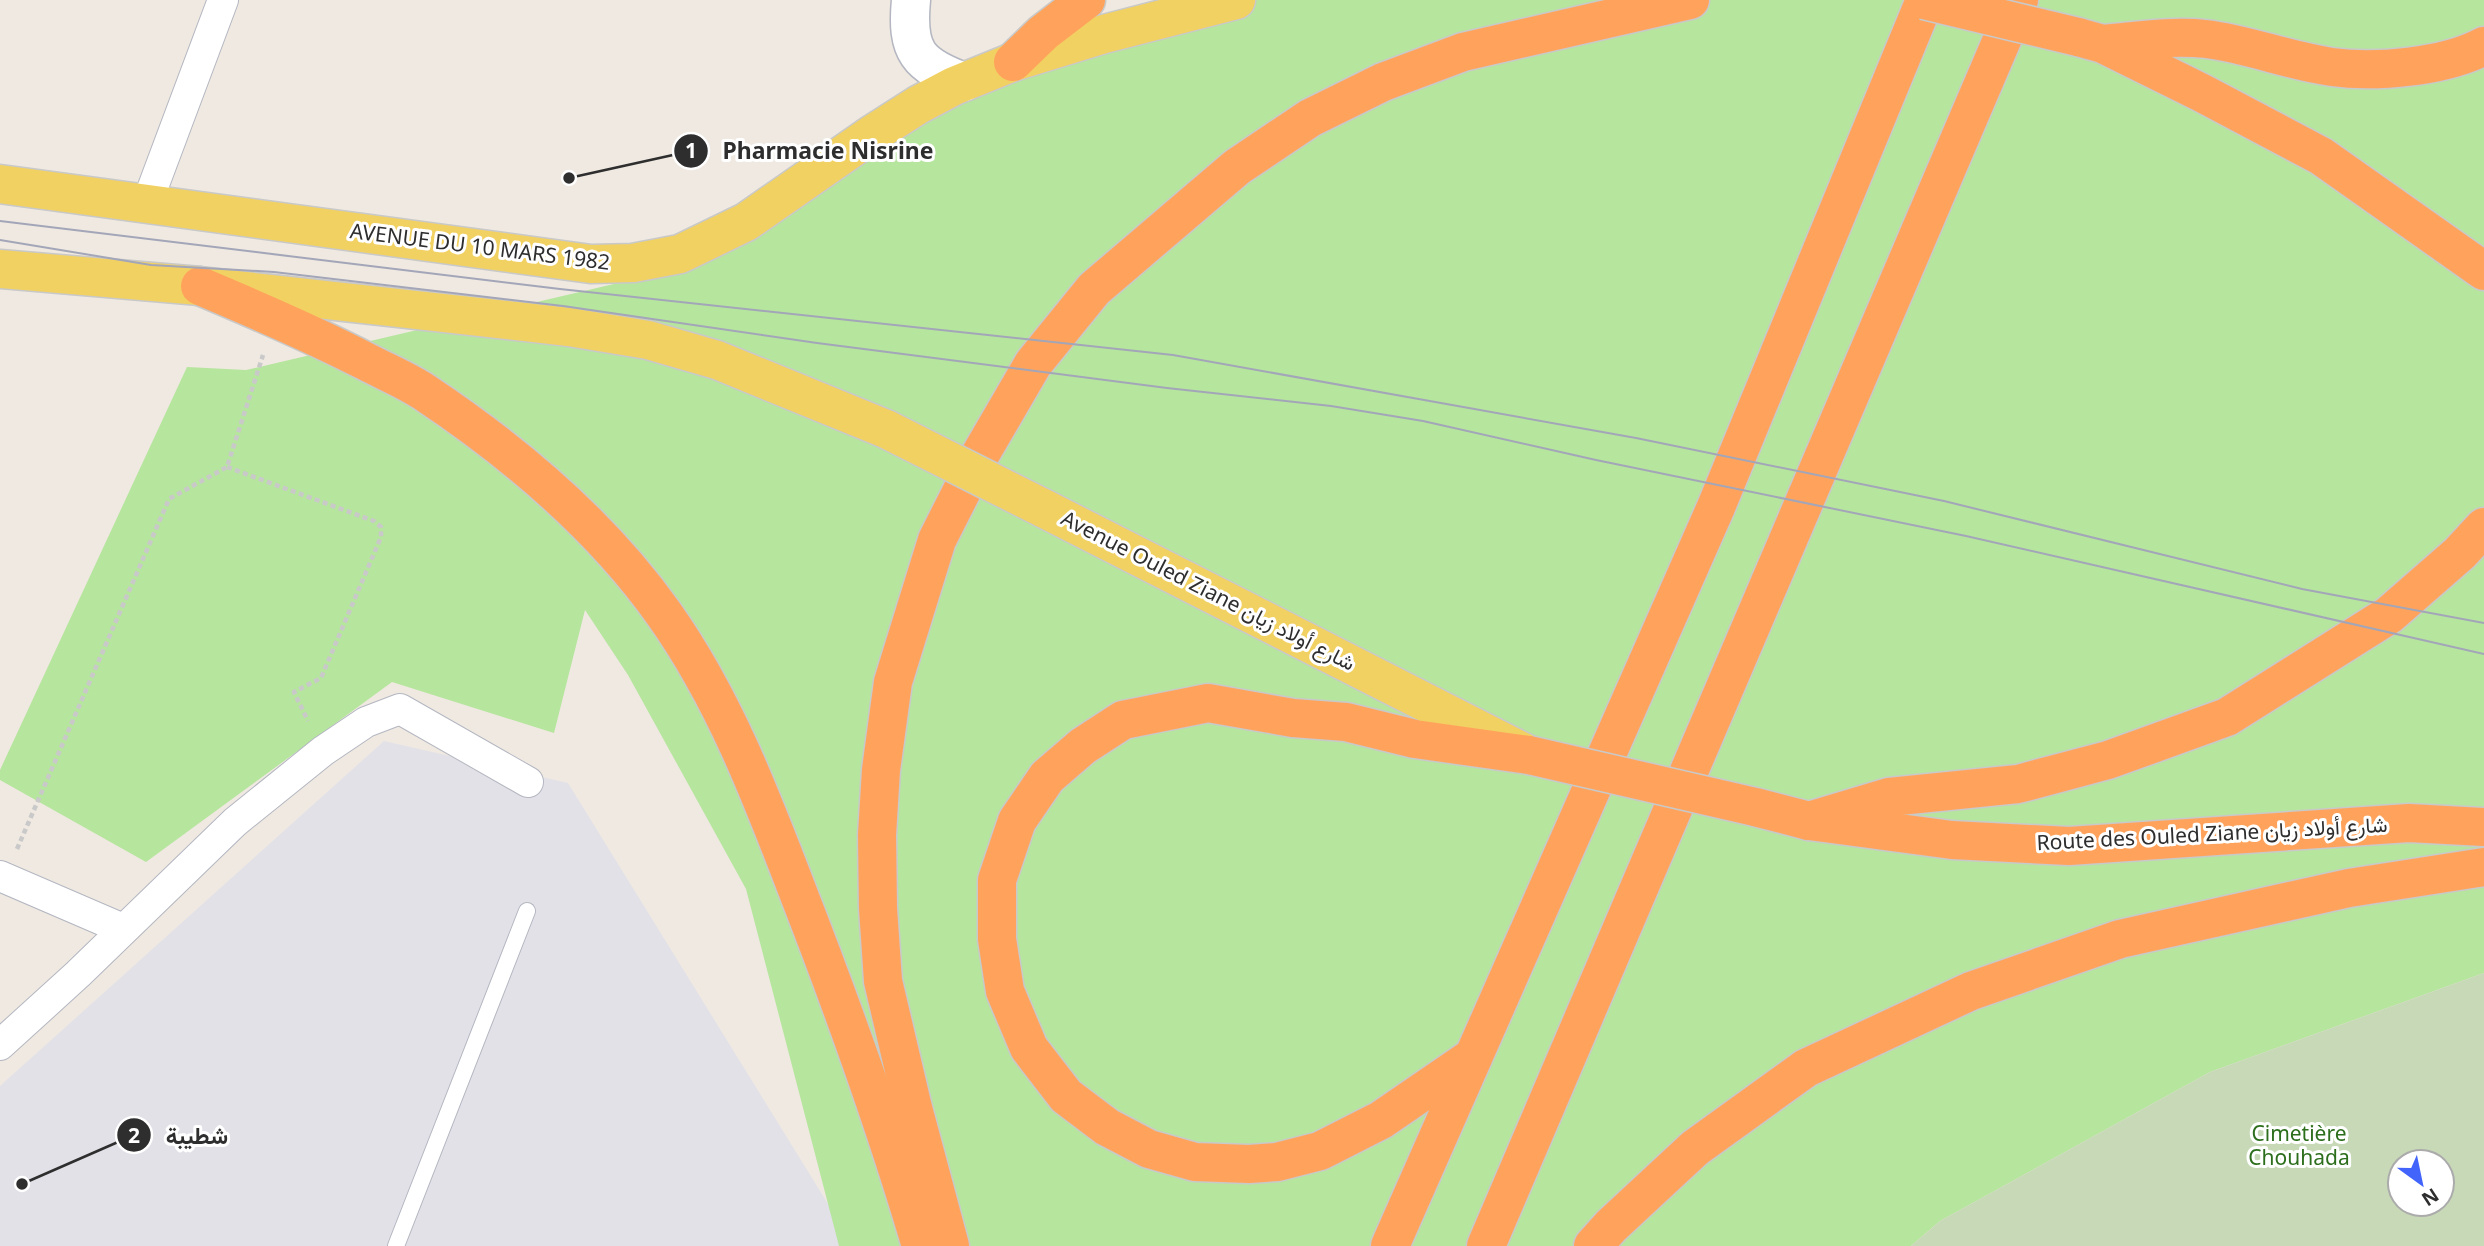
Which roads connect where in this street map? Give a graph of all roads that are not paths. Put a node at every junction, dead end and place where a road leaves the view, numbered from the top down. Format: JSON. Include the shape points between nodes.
{"nodes":[{"id":1,"x":223,"y":0,"type":"edge"},
{"id":2,"x":911,"y":0,"type":"edge"},
{"id":3,"x":1086,"y":0,"type":"edge"},
{"id":4,"x":1236,"y":0,"type":"edge"},
{"id":5,"x":1690,"y":0,"type":"edge"},
{"id":6,"x":1924,"y":0,"type":"edge"},
{"id":7,"x":2020,"y":0,"type":"edge"},
{"id":8,"x":2091,"y":41,"type":"junction"},
{"id":9,"x":2484,"y":46,"type":"edge"},
{"id":10,"x":1013,"y":62,"type":"junction"},
{"id":11,"x":964,"y":82,"type":"junction"},
{"id":12,"x":0,"y":184,"type":"edge"},
{"id":13,"x":147,"y":203,"type":"junction"},
{"id":14,"x":0,"y":269,"type":"edge"},
{"id":15,"x":2484,"y":271,"type":"edge"},
{"id":16,"x":200,"y":286,"type":"junction"},
{"id":17,"x":2484,"y":527,"type":"edge"},
{"id":18,"x":1529,"y":755,"type":"junction"},
{"id":19,"x":528,"y":782,"type":"dead end"},
{"id":20,"x":1809,"y":821,"type":"junction"},
{"id":21,"x":2484,"y":827,"type":"edge"},
{"id":22,"x":2484,"y":867,"type":"edge"},
{"id":23,"x":2,"y":877,"type":"edge"},
{"id":24,"x":527,"y":911,"type":"dead end"},
{"id":25,"x":123,"y":929,"type":"junction"},
{"id":26,"x":0,"y":1045,"type":"edge"},
{"id":27,"x":1473,"y":1057,"type":"junction"},
{"id":28,"x":396,"y":1246,"type":"edge"},
{"id":29,"x":921,"y":1246,"type":"edge"},
{"id":30,"x":950,"y":1246,"type":"edge"},
{"id":31,"x":1391,"y":1246,"type":"edge"},
{"id":32,"x":1486,"y":1246,"type":"edge"},
{"id":33,"x":1593,"y":1246,"type":"edge"}],
"edges":[{"from":1,"to":13,"type":"street"},
{"from":2,"to":11,"type":"street","via":[[915,49],[923,62]]},
{"from":3,"to":10,"type":"highway"},
{"from":4,"to":10,"type":"main road","name":"AVENUE DU 10 MARS 1982"},
{"from":5,"to":30,"type":"highway","via":[[1463,52],[1383,82],[1310,118],[1237,167],[1094,289],[1033,364],[937,540],[893,682],[881,769],[877,835],[883,981]]},
{"from":6,"to":8,"type":"highway","bridge":true},
{"from":6,"to":27,"type":"highway","via":[[1716,507]]},
{"from":7,"to":32,"type":"highway"},
{"from":8,"to":9,"type":"highway","via":[[2205,39],[2333,67],[2368,69],[2436,62]]},
{"from":8,"to":15,"type":"highway","via":[[2321,156]]},
{"from":10,"to":11,"type":"main road","name":"AVENUE DU 10 MARS 1982"},
{"from":11,"to":13,"type":"main road","name":"AVENUE DU 10 MARS 1982","via":[[871,135],[746,222],[680,254],[633,263],[591,264]]},
{"from":12,"to":13,"type":"main road","name":"AVENUE DU 10 MARS 1982"},
{"from":14,"to":16,"type":"main road"},
{"from":16,"to":18,"type":"main road","name":"Avenue Ouled Ziane شارع أولاد زيان","bridge":true,"via":[[569,327],[648,340],[717,360],[886,429]]},
{"from":16,"to":29,"type":"highway","via":[[320,338],[422,390],[519,462],[597,533],[664,614],[717,698],[766,808],[855,1041]]},
{"from":17,"to":20,"type":"highway","via":[[2389,615],[2227,717],[2108,760],[2018,784],[1889,797]]},
{"from":18,"to":20,"type":"highway","name":"Route des Ouled Ziane شارع أولاد زيان","bridge":true},
{"from":18,"to":27,"type":"highway","name":"Route des Ouled Ziane شارع أولاد زيان","via":[[1208,703],[1123,720],[1047,777],[1017,821],[997,880],[997,940],[1005,990],[1029,1048],[1066,1096],[1107,1127],[1149,1149],[1195,1162],[1249,1164],[1320,1151],[1381,1121]]},
{"from":19,"to":25,"type":"street","via":[[400,709],[366,722],[323,751],[235,822]]},
{"from":20,"to":21,"type":"highway","name":"Route des Ouled Ziane شارع أولاد زيان","via":[[1952,840],[2069,846],[2409,823]]},
{"from":22,"to":33,"type":"highway","via":[[2349,888],[2120,939],[1971,991],[1806,1068],[1695,1148]]},
{"from":23,"to":25,"type":"street"},
{"from":24,"to":28,"type":"lane"},
{"from":25,"to":26,"type":"street"},
{"from":27,"to":31,"type":"highway"}]}
